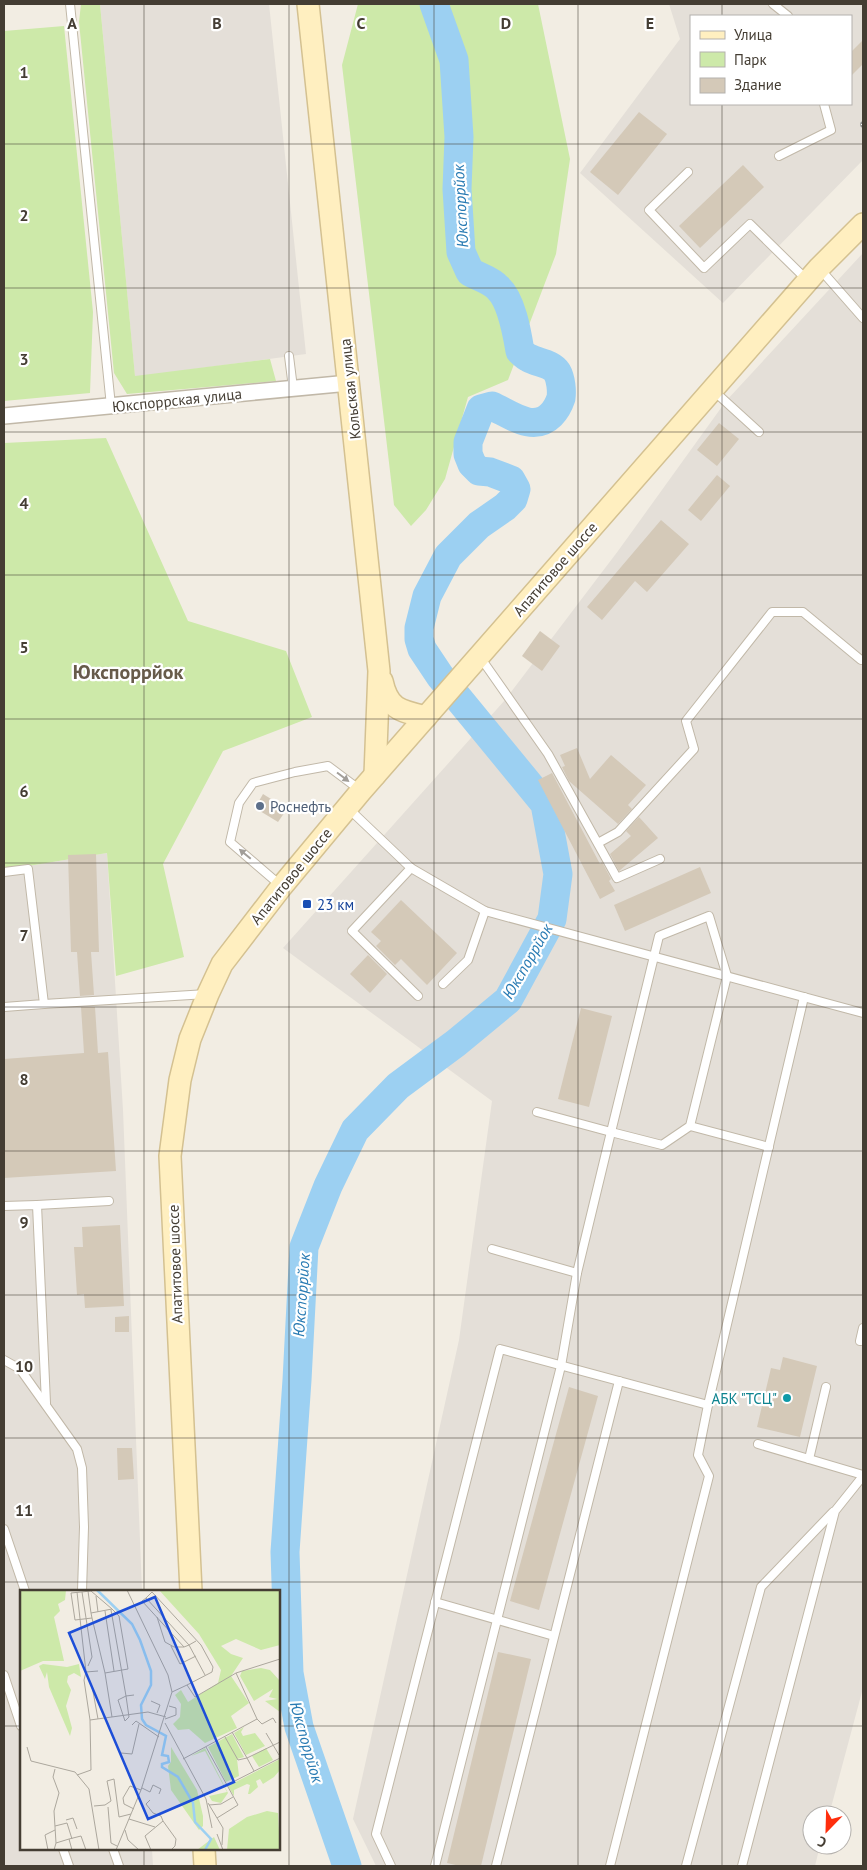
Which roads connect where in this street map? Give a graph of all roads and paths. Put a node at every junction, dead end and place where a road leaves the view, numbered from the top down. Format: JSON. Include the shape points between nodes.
{"nodes":[{"id":1,"x":70,"y":4,"type":"edge"},
{"id":2,"x":308,"y":4,"type":"edge"},
{"id":3,"x":773,"y":4,"type":"edge"},
{"id":4,"x":787,"y":15,"type":"edge"},
{"id":5,"x":824,"y":105,"type":"edge"},
{"id":6,"x":779,"y":156,"type":"dead end"},
{"id":7,"x":688,"y":172,"type":"dead end"},
{"id":8,"x":863,"y":224,"type":"edge"},
{"id":9,"x":813,"y":274,"type":"junction"},
{"id":10,"x":863,"y":318,"type":"edge"},
{"id":11,"x":289,"y":356,"type":"dead end"},
{"id":12,"x":350,"y":383,"type":"junction"},
{"id":13,"x":293,"y":388,"type":"junction"},
{"id":14,"x":712,"y":389,"type":"junction"},
{"id":15,"x":111,"y":406,"type":"junction"},
{"id":16,"x":4,"y":416,"type":"edge"},
{"id":17,"x":759,"y":432,"type":"dead end"},
{"id":18,"x":478,"y":655,"type":"junction"},
{"id":19,"x":861,"y":660,"type":"dead end"},
{"id":20,"x":380,"y":671,"type":"junction"},
{"id":21,"x":431,"y":711,"type":"junction"},
{"id":22,"x":375,"y":775,"type":"junction"},
{"id":23,"x":361,"y":791,"type":"junction"},
{"id":24,"x":347,"y":807,"type":"junction"},
{"id":25,"x":598,"y":843,"type":"junction"},
{"id":26,"x":660,"y":859,"type":"dead end"},
{"id":27,"x":411,"y":868,"type":"junction"},
{"id":28,"x":4,"y":872,"type":"edge"},
{"id":29,"x":282,"y":886,"type":"junction"},
{"id":30,"x":487,"y":911,"type":"junction"},
{"id":31,"x":654,"y":956,"type":"junction"},
{"id":32,"x":727,"y":976,"type":"junction"},
{"id":33,"x":443,"y":984,"type":"dead end"},
{"id":34,"x":208,"y":994,"type":"junction"},
{"id":35,"x":418,"y":996,"type":"dead end"},
{"id":36,"x":804,"y":997,"type":"junction"},
{"id":37,"x":44,"y":1004,"type":"junction"},
{"id":38,"x":4,"y":1007,"type":"edge"},
{"id":39,"x":863,"y":1013,"type":"edge"},
{"id":40,"x":537,"y":1112,"type":"dead end"},
{"id":41,"x":690,"y":1126,"type":"junction"},
{"id":42,"x":612,"y":1132,"type":"junction"},
{"id":43,"x":769,"y":1147,"type":"junction"},
{"id":44,"x":109,"y":1201,"type":"dead end"},
{"id":45,"x":37,"y":1205,"type":"junction"},
{"id":46,"x":4,"y":1206,"type":"edge"},
{"id":47,"x":492,"y":1249,"type":"dead end"},
{"id":48,"x":577,"y":1273,"type":"junction"},
{"id":49,"x":863,"y":1328,"type":"edge"},
{"id":50,"x":860,"y":1341,"type":"dead end"},
{"id":51,"x":4,"y":1360,"type":"edge"},
{"id":52,"x":561,"y":1366,"type":"junction"},
{"id":53,"x":620,"y":1381,"type":"junction"},
{"id":54,"x":826,"y":1387,"type":"dead end"},
{"id":55,"x":46,"y":1404,"type":"junction"},
{"id":56,"x":708,"y":1405,"type":"junction"},
{"id":57,"x":758,"y":1444,"type":"dead end"},
{"id":58,"x":809,"y":1459,"type":"junction"},
{"id":59,"x":863,"y":1476,"type":"edge"},
{"id":60,"x":835,"y":1511,"type":"junction"},
{"id":61,"x":4,"y":1530,"type":"edge"},
{"id":62,"x":25,"y":1590,"type":"edge"},
{"id":63,"x":82,"y":1590,"type":"edge"},
{"id":64,"x":190,"y":1590,"type":"edge"},
{"id":65,"x":435,"y":1602,"type":"junction"},
{"id":66,"x":497,"y":1620,"type":"junction"},
{"id":67,"x":554,"y":1636,"type":"junction"},
{"id":68,"x":4,"y":1675,"type":"edge"},
{"id":69,"x":20,"y":1723,"type":"edge"},
{"id":70,"x":63,"y":1850,"type":"edge"},
{"id":71,"x":113,"y":1850,"type":"edge"},
{"id":72,"x":204,"y":1850,"type":"edge"},
{"id":73,"x":69,"y":1866,"type":"edge"},
{"id":74,"x":119,"y":1866,"type":"edge"},
{"id":75,"x":205,"y":1866,"type":"edge"},
{"id":76,"x":391,"y":1866,"type":"edge"},
{"id":77,"x":435,"y":1866,"type":"edge"},
{"id":78,"x":496,"y":1866,"type":"edge"},
{"id":79,"x":610,"y":1866,"type":"edge"},
{"id":80,"x":686,"y":1866,"type":"edge"},
{"id":81,"x":742,"y":1866,"type":"edge"}],
"edges":[{"from":1,"to":15,"type":"lane"},
{"from":2,"to":12,"type":"street","name":"Кольская улица"},
{"from":3,"to":4,"type":"lane"},
{"from":5,"to":6,"type":"lane","via":[[831,130]]},
{"from":7,"to":9,"type":"lane","via":[[649,210],[704,268],[750,224]]},
{"from":8,"to":9,"type":"street","name":"Апатитовое шоссе"},
{"from":9,"to":10,"type":"lane"},
{"from":9,"to":14,"type":"street","name":"Апатитовое шоссе"},
{"from":11,"to":13,"type":"lane"},
{"from":12,"to":13,"type":"street","name":"Юкспоррская улица"},
{"from":12,"to":20,"type":"street","name":"Кольская улица"},
{"from":13,"to":15,"type":"street","name":"Юкспоррская улица"},
{"from":14,"to":17,"type":"lane"},
{"from":14,"to":18,"type":"street","name":"Апатитовое шоссе"},
{"from":15,"to":16,"type":"street","name":"Юкспоррская улица"},
{"from":18,"to":21,"type":"street","name":"Апатитовое шоссе"},
{"from":18,"to":25,"type":"lane","via":[[548,754]]},
{"from":19,"to":25,"type":"lane","via":[[803,612],[772,612],[686,721],[694,749],[618,832]]},
{"from":20,"to":21,"type":"street","via":[[385,695],[392,705],[405,712]]},
{"from":20,"to":22,"type":"street","name":"Кольская улица"},
{"from":21,"to":22,"type":"street","name":"Апатитовое шоссе"},
{"from":22,"to":23,"type":"street","name":"Апатитовое шоссе"},
{"from":23,"to":24,"type":"street","name":"Апатитовое шоссе"},
{"from":29,"to":23,"type":"lane","one_way":true,"via":[[230,842],[239,803],[253,783],[328,766]]},
{"from":24,"to":27,"type":"lane"},
{"from":24,"to":29,"type":"street","name":"Апатитовое шоссе"},
{"from":25,"to":26,"type":"lane","via":[[617,878]]},
{"from":27,"to":30,"type":"lane"},
{"from":27,"to":35,"type":"lane","via":[[352,931]]},
{"from":28,"to":37,"type":"lane","via":[[28,869]]},
{"from":29,"to":34,"type":"street","name":"Апатитовое шоссе","via":[[222,964]]},
{"from":30,"to":31,"type":"lane"},
{"from":30,"to":33,"type":"lane","via":[[468,960]]},
{"from":31,"to":32,"type":"lane"},
{"from":31,"to":32,"type":"lane","via":[[659,936],[709,916]]},
{"from":31,"to":42,"type":"lane"},
{"from":32,"to":36,"type":"lane"},
{"from":32,"to":41,"type":"lane"},
{"from":34,"to":37,"type":"lane"},
{"from":34,"to":64,"type":"street","name":"Апатитовое шоссе","via":[[190,1038],[180,1080],[170,1156]]},
{"from":36,"to":39,"type":"lane"},
{"from":36,"to":43,"type":"lane"},
{"from":37,"to":38,"type":"lane"},
{"from":40,"to":42,"type":"lane"},
{"from":41,"to":42,"type":"lane","via":[[662,1145]]},
{"from":41,"to":43,"type":"lane"},
{"from":42,"to":48,"type":"lane"},
{"from":43,"to":56,"type":"lane"},
{"from":44,"to":45,"type":"lane"},
{"from":45,"to":46,"type":"lane"},
{"from":45,"to":55,"type":"lane"},
{"from":47,"to":48,"type":"lane"},
{"from":48,"to":52,"type":"lane"},
{"from":49,"to":50,"type":"lane"},
{"from":51,"to":55,"type":"lane","via":[[20,1369]]},
{"from":52,"to":53,"type":"lane"},
{"from":52,"to":65,"type":"lane","via":[[500,1349]]},
{"from":52,"to":66,"type":"lane"},
{"from":53,"to":56,"type":"lane"},
{"from":53,"to":67,"type":"lane"},
{"from":54,"to":58,"type":"lane"},
{"from":55,"to":63,"type":"lane","via":[[77,1449],[82,1468]]},
{"from":56,"to":79,"type":"lane","via":[[698,1455],[709,1476]]},
{"from":57,"to":58,"type":"lane"},
{"from":58,"to":59,"type":"lane"},
{"from":59,"to":60,"type":"lane"},
{"from":60,"to":80,"type":"lane","via":[[761,1586]]},
{"from":60,"to":81,"type":"lane"},
{"from":61,"to":62,"type":"lane"},
{"from":65,"to":66,"type":"lane"},
{"from":65,"to":76,"type":"lane","via":[[376,1834]]},
{"from":66,"to":67,"type":"lane"},
{"from":66,"to":77,"type":"lane"},
{"from":67,"to":78,"type":"lane"},
{"from":68,"to":69,"type":"lane"},
{"from":70,"to":73,"type":"lane"},
{"from":71,"to":74,"type":"lane"},
{"from":72,"to":75,"type":"street"}]}
